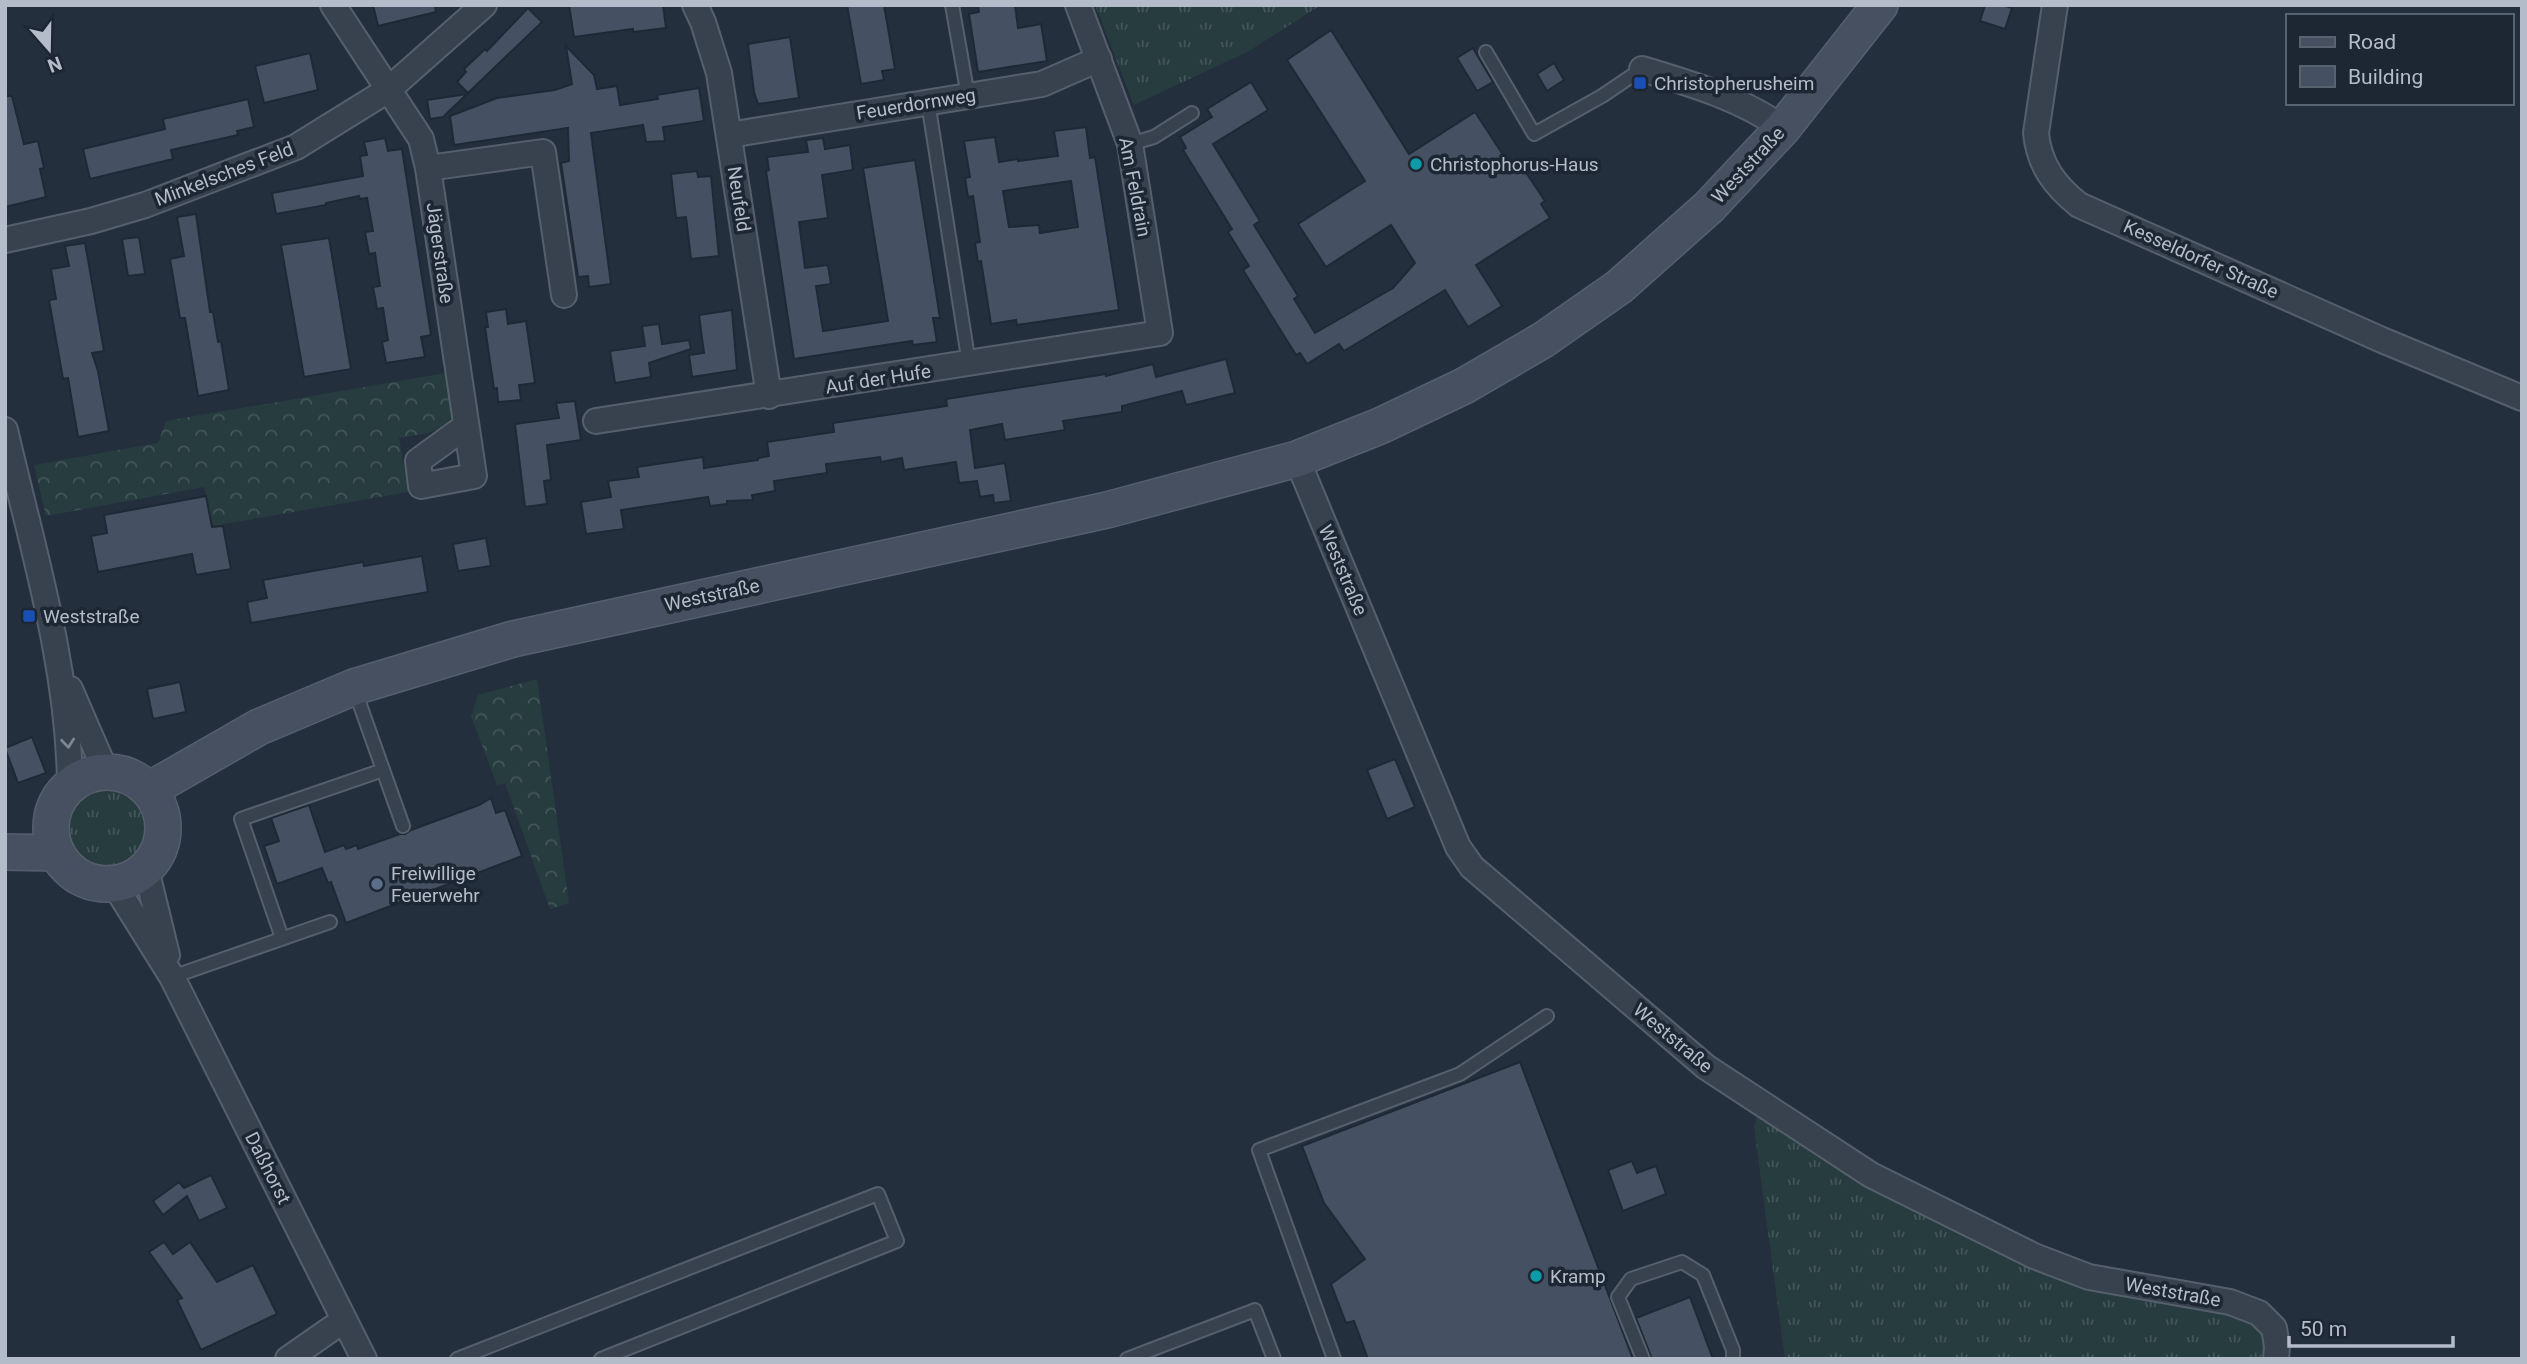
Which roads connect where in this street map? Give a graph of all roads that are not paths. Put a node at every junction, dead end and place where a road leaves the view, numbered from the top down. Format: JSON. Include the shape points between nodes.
{"nodes":[{"id":1,"x":333,"y":5,"type":"edge"},
{"id":2,"x":484,"y":5,"type":"edge"},
{"id":3,"x":695,"y":5,"type":"edge"},
{"id":4,"x":952,"y":5,"type":"edge"},
{"id":5,"x":1078,"y":5,"type":"edge"},
{"id":6,"x":1880,"y":5,"type":"edge"},
{"id":7,"x":2055,"y":5,"type":"edge"},
{"id":8,"x":1486,"y":52,"type":"dead end"},
{"id":9,"x":1098,"y":59,"type":"junction"},
{"id":10,"x":1642,"y":69,"type":"joint"},
{"id":11,"x":388,"y":90,"type":"junction"},
{"id":12,"x":968,"y":96,"type":"junction"},
{"id":13,"x":928,"y":102,"type":"junction"},
{"id":14,"x":1192,"y":113,"type":"dead end"},
{"id":15,"x":1783,"y":128,"type":"junction"},
{"id":16,"x":729,"y":135,"type":"junction"},
{"id":17,"x":1130,"y":144,"type":"junction"},
{"id":18,"x":428,"y":168,"type":"junction"},
{"id":19,"x":5,"y":240,"type":"edge"},
{"id":20,"x":564,"y":295,"type":"dead end"},
{"id":21,"x":1160,"y":333,"type":"joint"},
{"id":22,"x":969,"y":364,"type":"junction"},
{"id":23,"x":769,"y":396,"type":"junction"},
{"id":24,"x":2522,"y":398,"type":"edge"},
{"id":25,"x":596,"y":421,"type":"dead end"},
{"id":26,"x":466,"y":426,"type":"dead end"},
{"id":27,"x":5,"y":430,"type":"edge"},
{"id":28,"x":1297,"y":459,"type":"junction"},
{"id":29,"x":56,"y":652,"type":"junction"},
{"id":30,"x":354,"y":687,"type":"junction"},
{"id":31,"x":383,"y":770,"type":"junction"},
{"id":32,"x":106,"y":772,"type":"junction"},
{"id":33,"x":70,"y":786,"type":"junction"},
{"id":34,"x":149,"y":790,"type":"junction"},
{"id":35,"x":52,"y":818,"type":"junction"},
{"id":36,"x":403,"y":826,"type":"dead end"},
{"id":37,"x":5,"y":836,"type":"edge"},
{"id":38,"x":5,"y":852,"type":"edge"},
{"id":39,"x":57,"y":853,"type":"junction"},
{"id":40,"x":146,"y":869,"type":"junction"},
{"id":41,"x":114,"y":884,"type":"junction"},
{"id":42,"x":330,"y":922,"type":"dead end"},
{"id":43,"x":282,"y":939,"type":"junction"},
{"id":44,"x":172,"y":976,"type":"junction"},
{"id":45,"x":1547,"y":1016,"type":"dead end"},
{"id":46,"x":344,"y":1320,"type":"junction"},
{"id":47,"x":288,"y":1359,"type":"edge"},
{"id":48,"x":364,"y":1359,"type":"edge"},
{"id":49,"x":457,"y":1359,"type":"edge"},
{"id":50,"x":601,"y":1359,"type":"edge"},
{"id":51,"x":1127,"y":1359,"type":"edge"},
{"id":52,"x":1274,"y":1359,"type":"edge"},
{"id":53,"x":1334,"y":1359,"type":"edge"},
{"id":54,"x":1643,"y":1359,"type":"edge"},
{"id":55,"x":1733,"y":1359,"type":"edge"},
{"id":56,"x":2276,"y":1359,"type":"edge"}],
"edges":[{"from":1,"to":11,"type":"street","name":"Jägerstraße"},
{"from":2,"to":11,"type":"street","name":"Minkelsches Feld"},
{"from":3,"to":16,"type":"street","name":"Neufeld","via":[[719,73]]},
{"from":4,"to":12,"type":"lane"},
{"from":5,"to":9,"type":"street","name":"Am Feldrain"},
{"from":6,"to":15,"type":"main road","name":"Weststraße"},
{"from":7,"to":24,"type":"street","name":"Kesseldorfer Straße","via":[[2036,133],[2047,173],[2062,191],[2092,211]]},
{"from":8,"to":10,"type":"lane","via":[[1534,134]]},
{"from":9,"to":12,"type":"street","name":"Feuerdornweg","via":[[1042,84]]},
{"from":9,"to":17,"type":"street","name":"Am Feldrain"},
{"from":10,"to":15,"type":"street","via":[[1715,91]]},
{"from":11,"to":18,"type":"street","name":"Jägerstraße","via":[[421,139]]},
{"from":11,"to":19,"type":"street","name":"Minkelsches Feld","via":[[296,147],[252,166],[145,205]]},
{"from":12,"to":13,"type":"street","name":"Feuerdornweg"},
{"from":13,"to":16,"type":"street","name":"Feuerdornweg"},
{"from":13,"to":22,"type":"lane"},
{"from":14,"to":17,"type":"lane","via":[[1154,137]]},
{"from":15,"to":28,"type":"main road","name":"Weststraße","via":[[1709,207],[1619,287],[1543,340],[1464,386]]},
{"from":16,"to":23,"type":"street","name":"Neufeld"},
{"from":17,"to":21,"type":"street","name":"Am Feldrain"},
{"from":18,"to":20,"type":"street","via":[[543,152]]},
{"from":18,"to":26,"type":"street","name":"Jägerstraße"},
{"from":21,"to":22,"type":"street","name":"Auf der Hufe"},
{"from":22,"to":23,"type":"street","name":"Auf der Hufe"},
{"from":23,"to":25,"type":"street","name":"Auf der Hufe"},
{"from":27,"to":29,"type":"street"},
{"from":28,"to":30,"type":"main road","name":"Weststraße","via":[[1107,510],[513,639]]},
{"from":28,"to":56,"type":"street","name":"Weststraße","via":[[1458,847],[1472,867],[1706,1067],[1871,1175],[2034,1256],[2089,1277],[2230,1302],[2259,1313],[2274,1328]]},
{"from":29,"to":32,"type":"street"},
{"from":29,"to":33,"type":"street","one_way":true,"via":[[70,750]]},
{"from":30,"to":31,"type":"lane"},
{"from":30,"to":34,"type":"main road","name":"Weststraße","via":[[259,727]]},
{"from":31,"to":36,"type":"lane"},
{"from":31,"to":43,"type":"lane","via":[[241,819]]},
{"from":32,"to":33,"type":"main road"},
{"from":32,"to":34,"type":"main road","via":[[130,776]]},
{"from":33,"to":35,"type":"main road","via":[[58,800]]},
{"from":34,"to":40,"type":"main road","via":[[163,821],[156,856]]},
{"from":35,"to":37,"type":"main road"},
{"from":35,"to":39,"type":"main road","via":[[51,837]]},
{"from":38,"to":39,"type":"main road"},
{"from":39,"to":41,"type":"main road","via":[[81,878]]},
{"from":40,"to":41,"type":"main road"},
{"from":40,"to":44,"type":"street","name":"Daßhorst"},
{"from":41,"to":44,"type":"street","name":"Daßhorst"},
{"from":42,"to":43,"type":"lane"},
{"from":43,"to":44,"type":"lane"},
{"from":44,"to":46,"type":"street","name":"Daßhorst"},
{"from":45,"to":53,"type":"lane","via":[[1460,1074],[1259,1150]]},
{"from":46,"to":47,"type":"street"},
{"from":46,"to":48,"type":"street","name":"Daßhorst"},
{"from":49,"to":50,"type":"lane","via":[[878,1194],[897,1241]]},
{"from":51,"to":52,"type":"lane","via":[[1255,1310]]},
{"from":54,"to":55,"type":"lane","via":[[1618,1297],[1631,1279],[1682,1262],[1703,1275]]}]}
